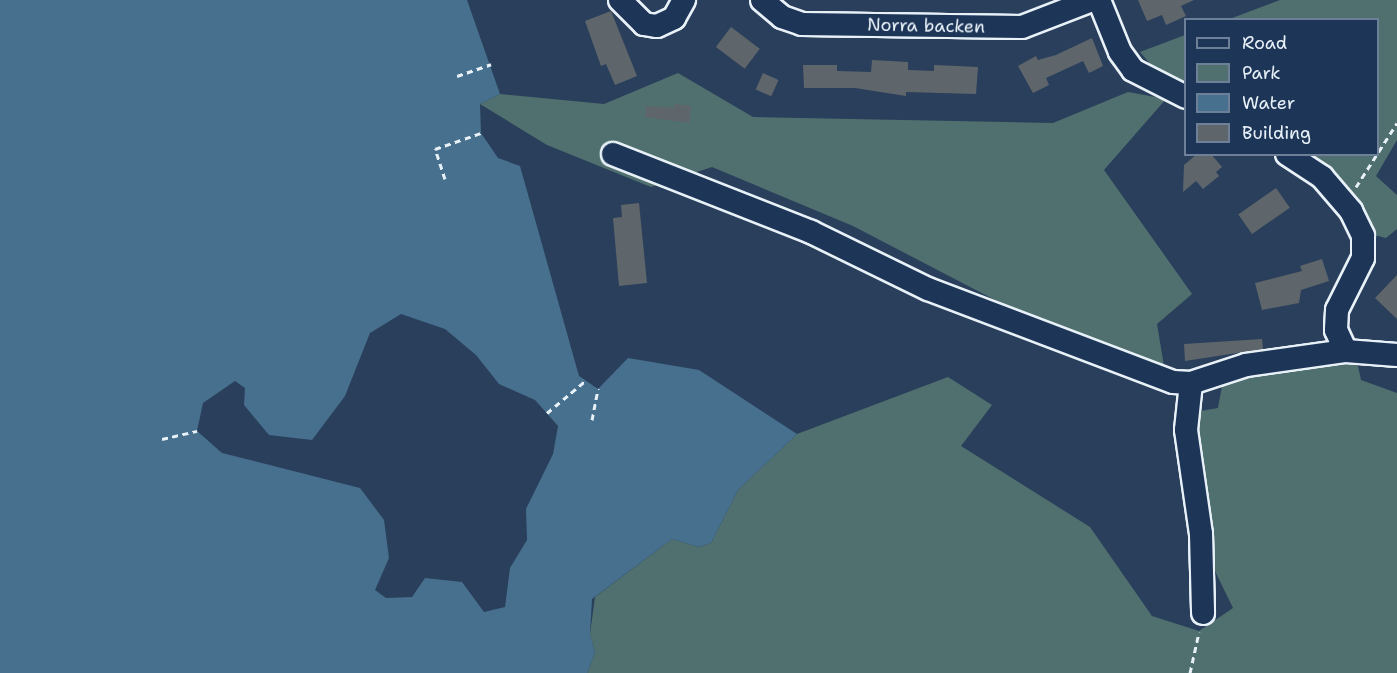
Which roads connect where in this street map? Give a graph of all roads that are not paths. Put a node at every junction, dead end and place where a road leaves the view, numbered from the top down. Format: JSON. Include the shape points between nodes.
{"nodes":[{"id":1,"x":620,"y":0,"type":"edge"},
{"id":2,"x":684,"y":0,"type":"edge"},
{"id":3,"x":762,"y":0,"type":"edge"},
{"id":4,"x":1092,"y":0,"type":"edge"},
{"id":5,"x":1099,"y":0,"type":"edge"},
{"id":6,"x":1184,"y":96,"type":"edge"},
{"id":7,"x":613,"y":154,"type":"dead end"},
{"id":8,"x":1290,"y":156,"type":"edge"},
{"id":9,"x":1346,"y":351,"type":"junction"},
{"id":10,"x":1397,"y":355,"type":"edge"},
{"id":11,"x":1191,"y":383,"type":"junction"},
{"id":12,"x":1203,"y":613,"type":"road end"}],
"edges":[{"from":1,"to":2,"type":"street","via":[[644,24],[657,26],[674,18]]},
{"from":3,"to":4,"type":"street","name":"Norra backen","via":[[782,17],[802,24],[1022,27]]},
{"from":5,"to":6,"type":"street","via":[[1120,52],[1133,70]]},
{"from":7,"to":11,"type":"street","via":[[811,231],[928,289],[1144,374]]},
{"from":8,"to":9,"type":"street","via":[[1322,177],[1344,202],[1363,236],[1363,258],[1336,310],[1336,330]]},
{"from":9,"to":10,"type":"street"},
{"from":9,"to":11,"type":"street","via":[[1246,365]]},
{"from":11,"to":12,"type":"street","via":[[1186,430],[1201,534]]}]}
